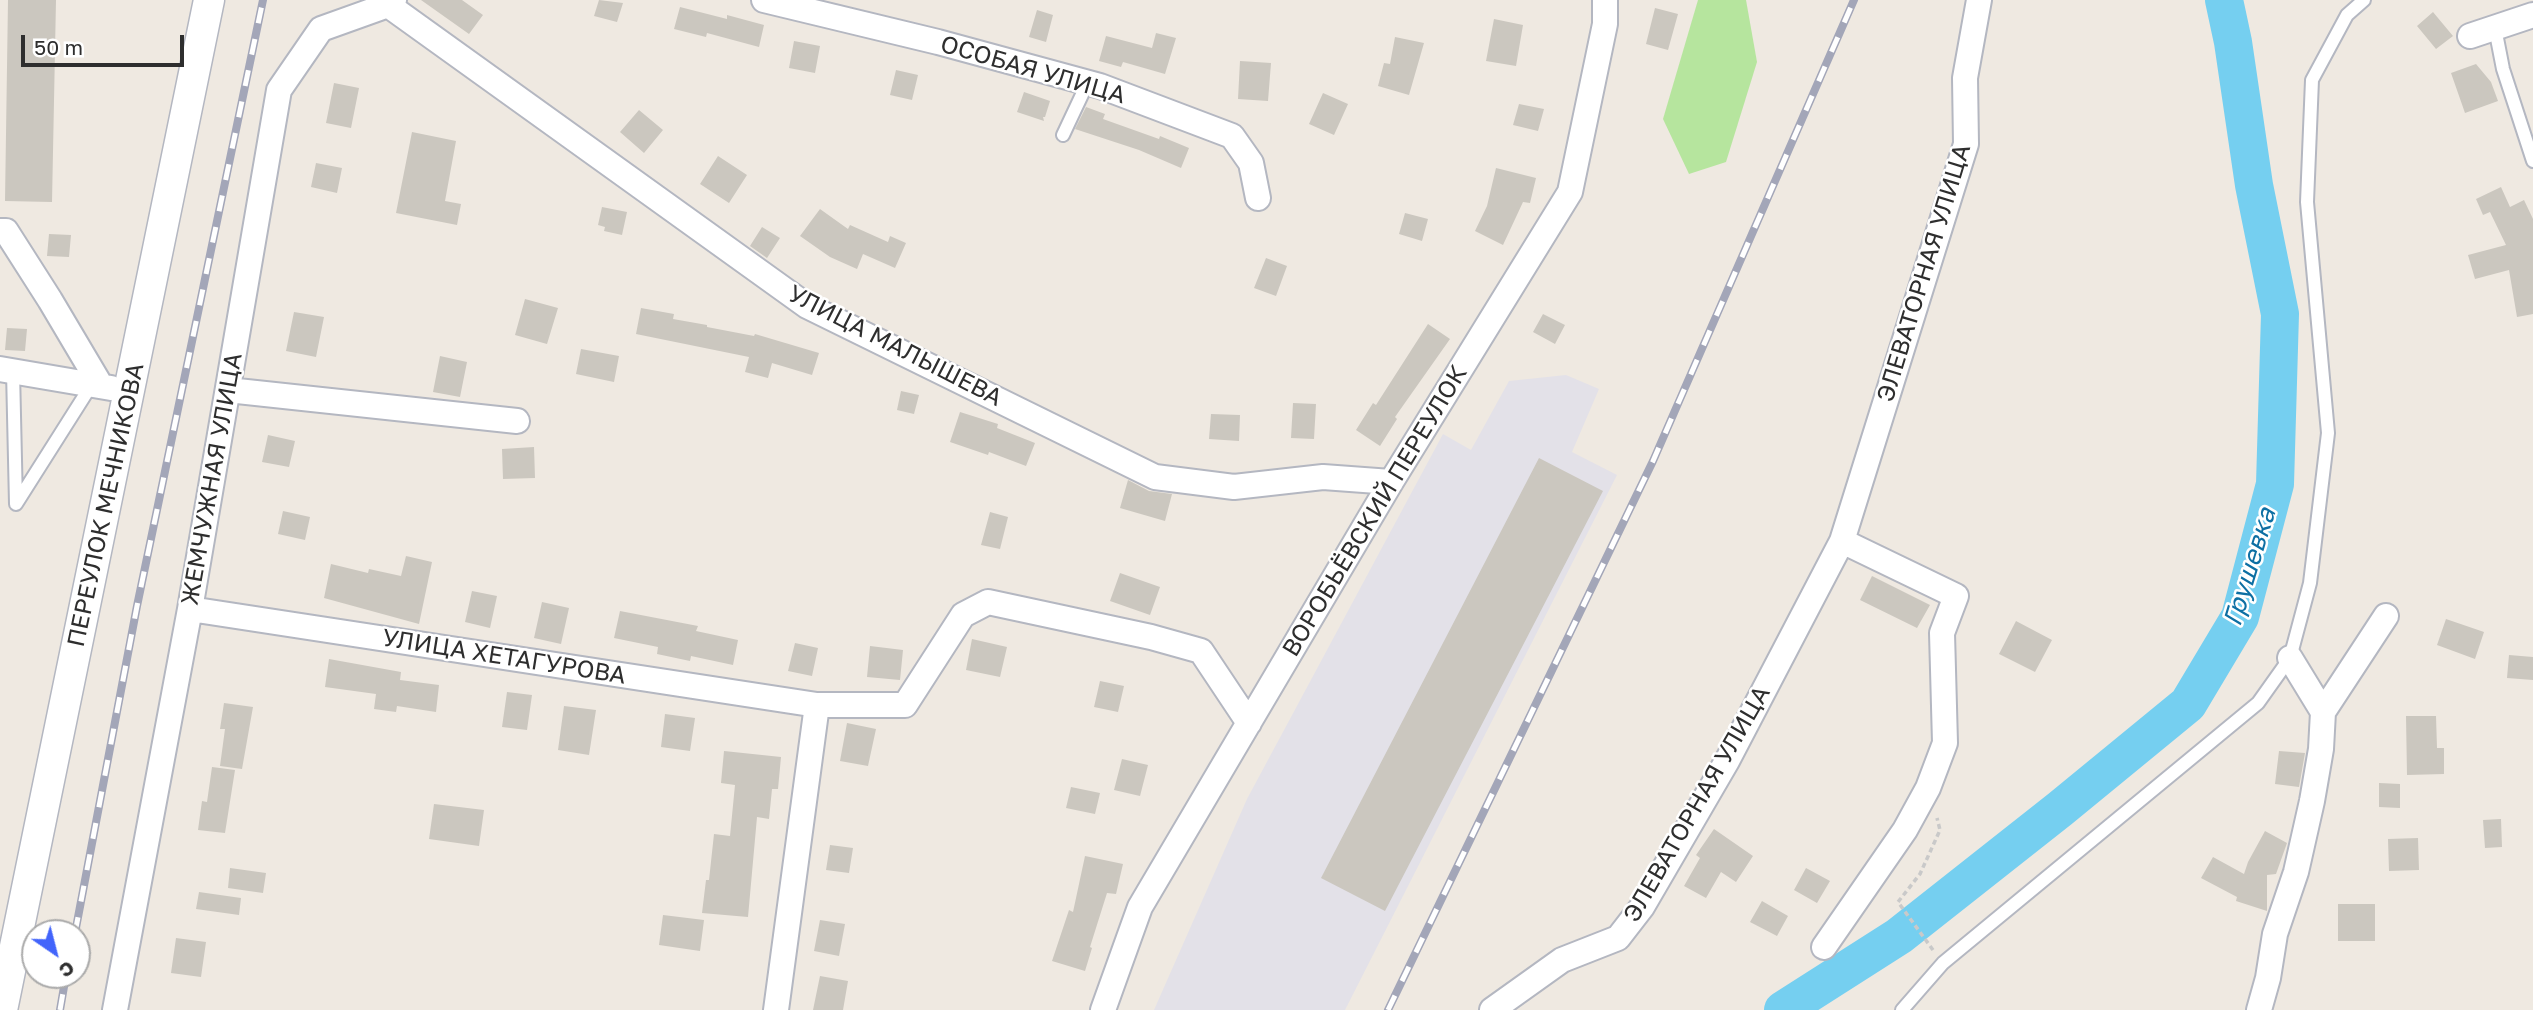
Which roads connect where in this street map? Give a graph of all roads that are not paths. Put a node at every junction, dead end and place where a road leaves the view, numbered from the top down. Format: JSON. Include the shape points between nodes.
{"nodes":[{"id":1,"x":209,"y":0,"type":"edge"},
{"id":2,"x":764,"y":0,"type":"edge"},
{"id":3,"x":1605,"y":0,"type":"edge"},
{"id":4,"x":1979,"y":0,"type":"edge"},
{"id":5,"x":2364,"y":0,"type":"edge"},
{"id":6,"x":390,"y":2,"type":"edge"},
{"id":7,"x":2533,"y":15,"type":"edge"},
{"id":8,"x":2495,"y":28,"type":"junction"},
{"id":9,"x":2470,"y":36,"type":"dead end"},
{"id":10,"x":1087,"y":84,"type":"junction"},
{"id":11,"x":1063,"y":135,"type":"dead end"},
{"id":12,"x":2533,"y":161,"type":"edge"},
{"id":13,"x":1258,"y":198,"type":"dead end"},
{"id":14,"x":0,"y":231,"type":"edge"},
{"id":15,"x":6,"y":370,"type":"edge"},
{"id":16,"x":107,"y":387,"type":"junction"},
{"id":17,"x":228,"y":390,"type":"junction"},
{"id":18,"x":517,"y":421,"type":"dead end"},
{"id":19,"x":1391,"y":482,"type":"junction"},
{"id":20,"x":1842,"y":541,"type":"junction"},
{"id":21,"x":190,"y":608,"type":"junction"},
{"id":22,"x":2386,"y":616,"type":"dead end"},
{"id":23,"x":2290,"y":658,"type":"junction"},
{"id":24,"x":817,"y":705,"type":"junction"},
{"id":25,"x":2323,"y":712,"type":"junction"},
{"id":26,"x":1249,"y":723,"type":"junction"},
{"id":27,"x":1824,"y":947,"type":"dead end"},
{"id":28,"x":2,"y":1010,"type":"edge"},
{"id":29,"x":115,"y":1010,"type":"edge"},
{"id":30,"x":776,"y":1010,"type":"edge"},
{"id":31,"x":1103,"y":1010,"type":"edge"},
{"id":32,"x":1492,"y":1010,"type":"edge"},
{"id":33,"x":1902,"y":1010,"type":"edge"},
{"id":34,"x":2259,"y":1010,"type":"edge"}],
"edges":[{"from":1,"to":16,"type":"street","name":"ПЕРЕУЛОК МЕЧНИКОВА"},
{"from":2,"to":10,"type":"street","name":"ОСОБАЯ УЛИЦА"},
{"from":3,"to":19,"type":"street","name":"ВОРОБЬЁВСКИЙ ПЕРЕУЛОК","via":[[1605,24],[1570,192]]},
{"from":4,"to":20,"type":"street","name":"ЭЛЕВАТОРНАЯ УЛИЦА","via":[[1965,78],[1966,145]]},
{"from":5,"to":23,"type":"lane","via":[[2347,15],[2312,80],[2307,202],[2328,433],[2310,583]]},
{"from":6,"to":17,"type":"street","name":"ЖЕМЧУЖНАЯ УЛИЦА","via":[[321,29],[279,90]]},
{"from":6,"to":19,"type":"street","name":"УЛИЦА МАЛЫШЕВА","via":[[807,306],[1155,477],[1234,487],[1323,477]]},
{"from":7,"to":8,"type":"street"},
{"from":8,"to":9,"type":"street"},
{"from":8,"to":12,"type":"lane","via":[[2503,69]]},
{"from":10,"to":11,"type":"lane"},
{"from":10,"to":13,"type":"street","name":"ОСОБАЯ УЛИЦА","via":[[1232,136],[1251,163]]},
{"from":14,"to":16,"type":"street","via":[[6,231]]},
{"from":15,"to":16,"type":"street"},
{"from":15,"to":16,"type":"lane","via":[[16,504]]},
{"from":16,"to":28,"type":"street","name":"ПЕРЕУЛОК МЕЧНИКОВА"},
{"from":17,"to":18,"type":"street"},
{"from":17,"to":21,"type":"street","name":"ЖЕМЧУЖНАЯ УЛИЦА"},
{"from":19,"to":26,"type":"street","name":"ВОРОБЬЁВСКИЙ ПЕРЕУЛОК"},
{"from":20,"to":27,"type":"street","via":[[1956,596],[1942,633],[1945,743],[1905,830]]},
{"from":20,"to":32,"type":"street","name":"ЭЛЕВАТОРНАЯ УЛИЦА","via":[[1727,761],[1642,907],[1618,938],[1562,960]]},
{"from":21,"to":24,"type":"street","name":"УЛИЦА ХЕТАГУРОВА"},
{"from":21,"to":29,"type":"street","name":"ЖЕМЧУЖНАЯ УЛИЦА"},
{"from":22,"to":25,"type":"street"},
{"from":23,"to":25,"type":"street"},
{"from":23,"to":33,"type":"lane","via":[[2259,703],[1943,963]]},
{"from":24,"to":26,"type":"street","name":"УЛИЦА ХЕТАГУРОВА","via":[[905,705],[963,615],[989,602],[1201,651]]},
{"from":24,"to":30,"type":"street"},
{"from":25,"to":34,"type":"street","via":[[2312,801]]},
{"from":26,"to":31,"type":"street","name":"ВОРОБЬЁВСКИЙ ПЕРЕУЛОК","via":[[1140,907]]}]}
